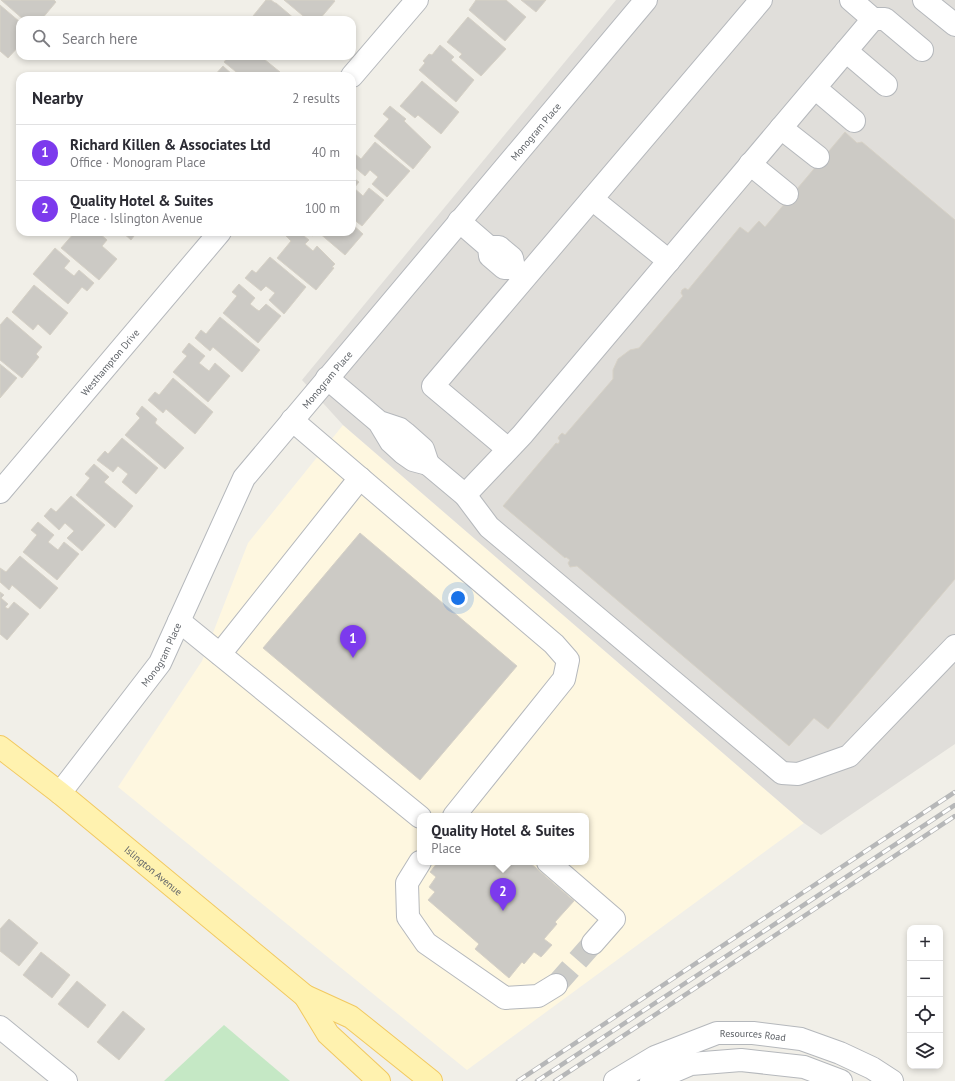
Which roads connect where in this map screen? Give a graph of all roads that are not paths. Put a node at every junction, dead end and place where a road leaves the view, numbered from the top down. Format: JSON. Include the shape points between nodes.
{"nodes":[{"id":1,"x":417,"y":0,"type":"edge"},
{"id":2,"x":646,"y":0,"type":"edge"},
{"id":3,"x":761,"y":0,"type":"edge"},
{"id":4,"x":851,"y":0,"type":"edge"},
{"id":5,"x":924,"y":0,"type":"edge"},
{"id":6,"x":873,"y":19,"type":"junction"},
{"id":7,"x":955,"y":25,"type":"edge"},
{"id":8,"x":922,"y":50,"type":"dead end"},
{"id":9,"x":846,"y":51,"type":"junction"},
{"id":10,"x":355,"y":72,"type":"edge"},
{"id":11,"x":886,"y":85,"type":"dead end"},
{"id":12,"x":814,"y":88,"type":"junction"},
{"id":13,"x":854,"y":120,"type":"dead end"},
{"id":14,"x":781,"y":128,"type":"junction"},
{"id":15,"x":818,"y":157,"type":"dead end"},
{"id":16,"x":750,"y":164,"type":"junction"},
{"id":17,"x":787,"y":194,"type":"dead end"},
{"id":18,"x":592,"y":199,"type":"junction"},
{"id":19,"x":459,"y":221,"type":"junction"},
{"id":20,"x":217,"y":236,"type":"edge"},
{"id":21,"x":669,"y":261,"type":"junction"},
{"id":22,"x":520,"y":273,"type":"junction"},
{"id":23,"x":327,"y":378,"type":"junction"},
{"id":24,"x":292,"y":420,"type":"junction"},
{"id":25,"x":508,"y":449,"type":"junction"},
{"id":26,"x":360,"y":478,"type":"junction"},
{"id":27,"x":0,"y":492,"type":"edge"},
{"id":28,"x":465,"y":495,"type":"junction"},
{"id":29,"x":179,"y":621,"type":"junction"},
{"id":30,"x":955,"y":646,"type":"edge"},
{"id":31,"x":220,"y":654,"type":"junction"},
{"id":32,"x":0,"y":747,"type":"edge"},
{"id":33,"x":60,"y":793,"type":"junction"},
{"id":34,"x":463,"y":813,"type":"edge"},
{"id":35,"x":417,"y":815,"type":"edge"},
{"id":36,"x":418,"y":865,"type":"edge"},
{"id":37,"x":551,"y":865,"type":"edge"},
{"id":38,"x":594,"y":943,"type":"tunnel mouth"},
{"id":39,"x":556,"y":985,"type":"tunnel mouth"},
{"id":40,"x":305,"y":996,"type":"junction"},
{"id":41,"x":0,"y":1027,"type":"edge"},
{"id":42,"x":66,"y":1081,"type":"edge"},
{"id":43,"x":379,"y":1081,"type":"edge"},
{"id":44,"x":431,"y":1081,"type":"edge"},
{"id":45,"x":615,"y":1081,"type":"edge"},
{"id":46,"x":651,"y":1081,"type":"edge"},
{"id":47,"x":840,"y":1081,"type":"edge"},
{"id":48,"x":892,"y":1081,"type":"edge"}],
"edges":[{"from":1,"to":10,"type":"street"},
{"from":2,"to":19,"type":"street","name":"Monogram Place"},
{"from":3,"to":18,"type":"street"},
{"from":4,"to":6,"type":"street"},
{"from":5,"to":7,"type":"street"},
{"from":6,"to":8,"type":"street","via":[[885,19]]},
{"from":6,"to":9,"type":"street"},
{"from":9,"to":11,"type":"street"},
{"from":9,"to":12,"type":"street"},
{"from":12,"to":13,"type":"street"},
{"from":12,"to":14,"type":"street"},
{"from":14,"to":15,"type":"street"},
{"from":14,"to":16,"type":"street"},
{"from":16,"to":17,"type":"street"},
{"from":16,"to":21,"type":"street"},
{"from":18,"to":21,"type":"street"},
{"from":18,"to":22,"type":"street"},
{"from":19,"to":22,"type":"street","via":[[489,247],[490,256],[504,268]]},
{"from":19,"to":23,"type":"street","name":"Monogram Place"},
{"from":20,"to":27,"type":"street","name":"Westhampton Drive"},
{"from":21,"to":25,"type":"street"},
{"from":22,"to":25,"type":"street","via":[[433,386]]},
{"from":23,"to":24,"type":"street","name":"Monogram Place"},
{"from":23,"to":28,"type":"street","via":[[379,422],[391,442],[403,453],[413,460],[428,464]]},
{"from":24,"to":26,"type":"street"},
{"from":24,"to":29,"type":"street","name":"Monogram Place","via":[[244,478]]},
{"from":25,"to":28,"type":"street"},
{"from":26,"to":31,"type":"street"},
{"from":26,"to":34,"type":"street","via":[[554,644],[568,660],[564,679]]},
{"from":28,"to":30,"type":"street","via":[[489,527],[782,773],[798,774],[849,756]]},
{"from":29,"to":31,"type":"street"},
{"from":29,"to":33,"type":"street","name":"Monogram Place","via":[[160,663]]},
{"from":31,"to":35,"type":"street"},
{"from":32,"to":33,"type":"main road","name":"Islington Avenue"},
{"from":33,"to":40,"type":"main road","name":"Islington Avenue"},
{"from":36,"to":39,"type":"street","via":[[407,884],[408,917],[426,943],[505,998],[538,996]]},
{"from":37,"to":38,"type":"street","via":[[614,919]]},
{"from":40,"to":43,"type":"main road","name":"Islington Avenue","via":[[328,1034]]},
{"from":40,"to":44,"type":"main road","name":"Islington Avenue","via":[[351,1017]]},
{"from":41,"to":42,"type":"street"},
{"from":45,"to":48,"type":"street","name":"Resources Road","via":[[655,1057],[717,1033],[753,1033],[801,1039],[840,1053]]},
{"from":46,"to":47,"type":"street","via":[[691,1064],[741,1060],[804,1067]]}]}
